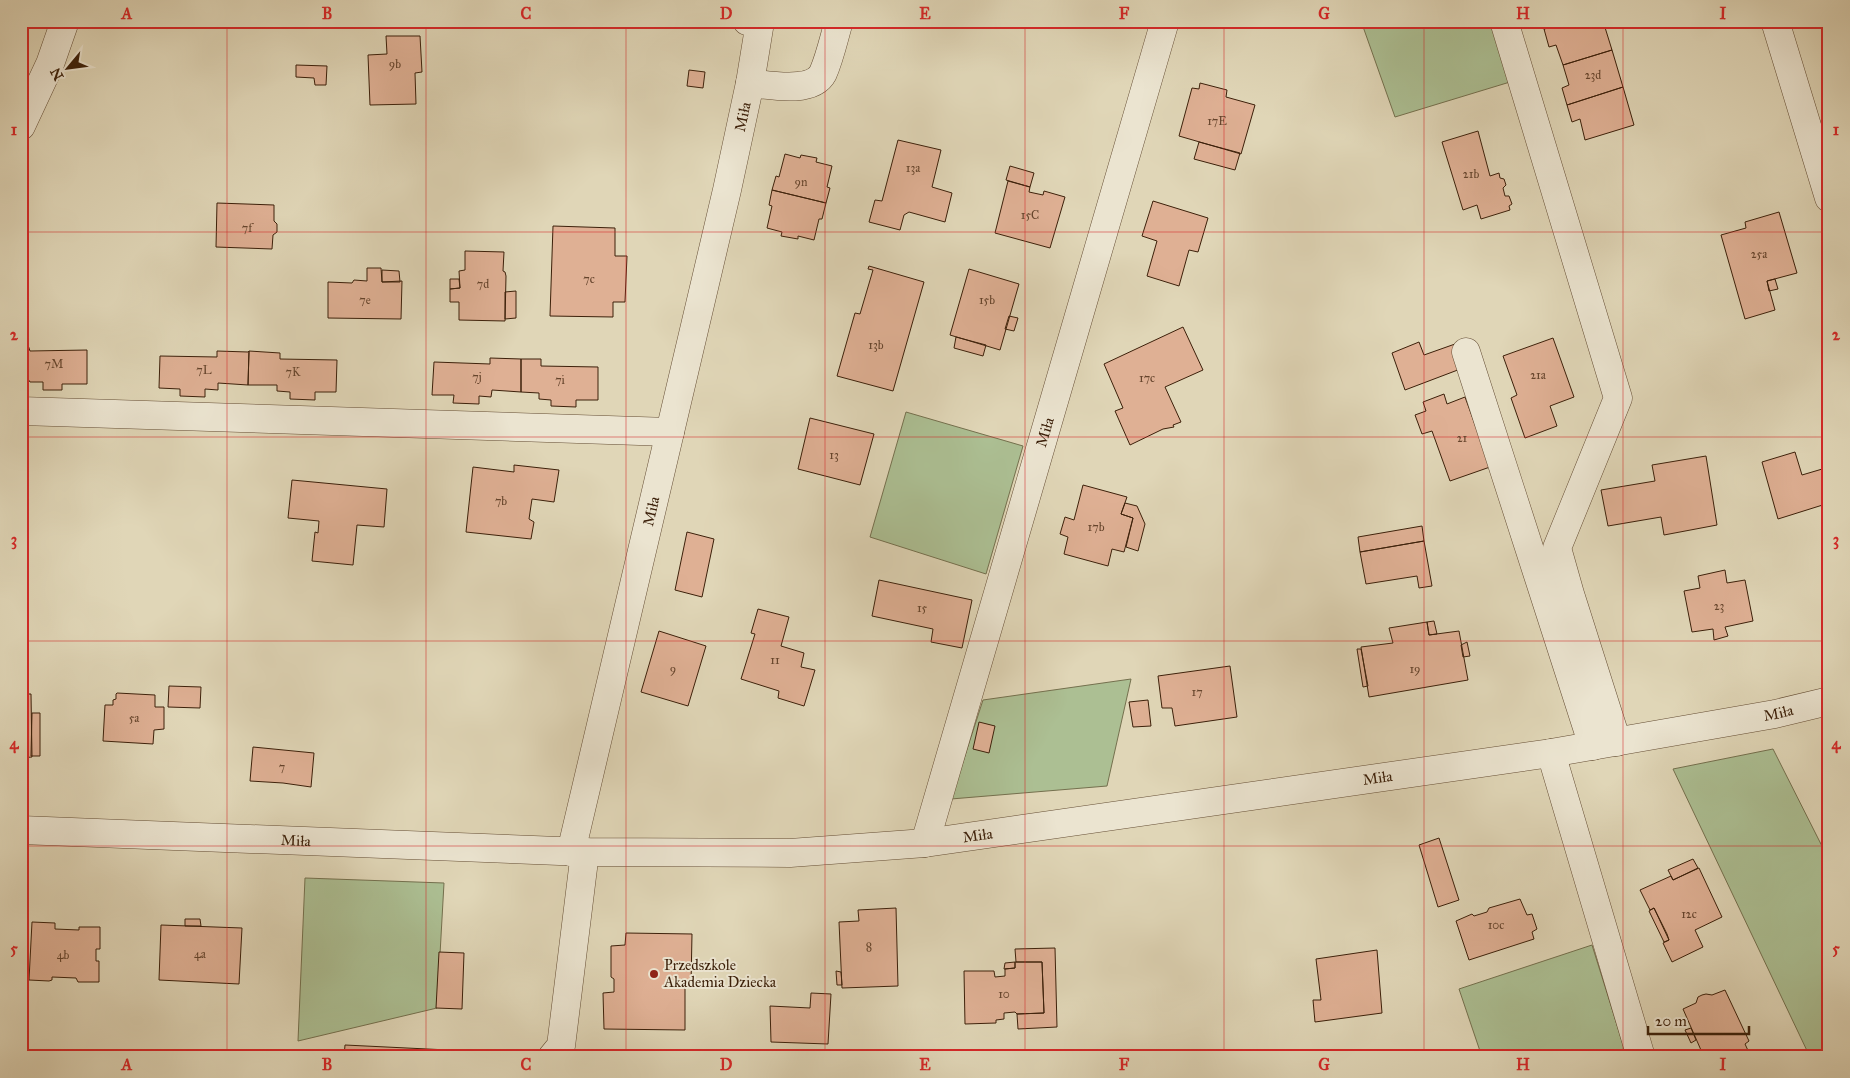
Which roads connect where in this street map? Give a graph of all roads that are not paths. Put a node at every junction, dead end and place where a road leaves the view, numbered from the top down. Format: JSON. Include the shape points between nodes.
{"nodes":[{"id":1,"x":64,"y":21,"type":"edge"},
{"id":2,"x":747,"y":21,"type":"edge"},
{"id":3,"x":840,"y":21,"type":"edge"},
{"id":4,"x":1165,"y":21,"type":"edge"},
{"id":5,"x":1504,"y":21,"type":"edge"},
{"id":6,"x":1775,"y":21,"type":"edge"},
{"id":7,"x":760,"y":22,"type":"edge"},
{"id":8,"x":750,"y":83,"type":"junction"},
{"id":9,"x":21,"y":126,"type":"edge"},
{"id":10,"x":1829,"y":198,"type":"edge"},
{"id":11,"x":1466,"y":352,"type":"dead end"},
{"id":12,"x":21,"y":411,"type":"edge"},
{"id":13,"x":670,"y":432,"type":"junction"},
{"id":14,"x":1829,"y":700,"type":"edge"},
{"id":15,"x":1605,"y":744,"type":"junction"},
{"id":16,"x":1551,"y":753,"type":"junction"},
{"id":17,"x":21,"y":830,"type":"edge"},
{"id":18,"x":925,"y":843,"type":"junction"},
{"id":19,"x":578,"y":852,"type":"junction"},
{"id":20,"x":552,"y":1057,"type":"edge"},
{"id":21,"x":1641,"y":1057,"type":"edge"}],
"edges":[{"from":1,"to":9,"type":"street","via":[[50,64]]},
{"from":2,"to":7,"type":"street"},
{"from":3,"to":8,"type":"street","via":[[822,75],[810,84],[787,87]]},
{"from":4,"to":18,"type":"street","name":"Miła"},
{"from":5,"to":15,"type":"street","via":[[1618,398],[1557,548]]},
{"from":6,"to":10,"type":"street"},
{"from":7,"to":8,"type":"street","name":"Miła"},
{"from":8,"to":13,"type":"street","name":"Miła"},
{"from":11,"to":15,"type":"street"},
{"from":12,"to":13,"type":"street"},
{"from":13,"to":19,"type":"street","name":"Miła"},
{"from":14,"to":15,"type":"street","name":"Miła","via":[[1775,714]]},
{"from":15,"to":16,"type":"street","name":"Miła"},
{"from":16,"to":18,"type":"street","name":"Miła"},
{"from":16,"to":21,"type":"street"},
{"from":17,"to":19,"type":"street","name":"Miła"},
{"from":18,"to":19,"type":"street","name":"Miła","via":[[790,852]]},
{"from":19,"to":20,"type":"street","via":[[561,1046]]}]}
